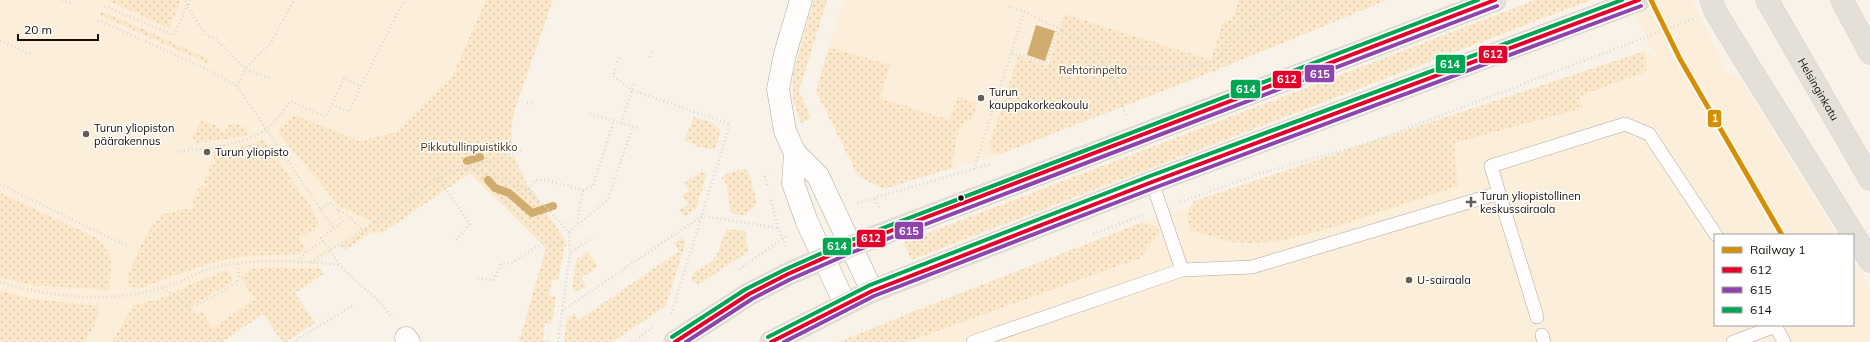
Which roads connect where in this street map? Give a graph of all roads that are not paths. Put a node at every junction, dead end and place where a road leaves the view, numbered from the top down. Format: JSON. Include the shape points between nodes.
{"nodes":[{"id":1,"x":801,"y":0,"type":"edge"},
{"id":2,"x":1495,"y":0,"type":"edge"},
{"id":3,"x":1639,"y":0,"type":"edge"},
{"id":4,"x":1767,"y":0,"type":"edge"},
{"id":5,"x":1842,"y":0,"type":"edge"},
{"id":6,"x":1713,"y":5,"type":"edge"},
{"id":7,"x":1870,"y":53,"type":"edge"},
{"id":8,"x":795,"y":153,"type":"junction"},
{"id":9,"x":1870,"y":179,"type":"edge"},
{"id":10,"x":1152,"y":182,"type":"junction"},
{"id":11,"x":1499,"y":193,"type":"junction"},
{"id":12,"x":1715,"y":234,"type":"edge"},
{"id":13,"x":1853,"y":234,"type":"edge"},
{"id":14,"x":1854,"y":235,"type":"edge"},
{"id":15,"x":851,"y":246,"type":"junction"},
{"id":16,"x":1866,"y":255,"type":"edge"},
{"id":17,"x":823,"y":259,"type":"junction"},
{"id":18,"x":1182,"y":270,"type":"junction"},
{"id":19,"x":872,"y":291,"type":"junction"},
{"id":20,"x":845,"y":304,"type":"junction"},
{"id":21,"x":1537,"y":317,"type":"dead end"},
{"id":22,"x":1775,"y":326,"type":"edge"},
{"id":23,"x":675,"y":342,"type":"edge"},
{"id":24,"x":771,"y":342,"type":"edge"},
{"id":25,"x":973,"y":342,"type":"edge"},
{"id":26,"x":1733,"y":342,"type":"edge"},
{"id":27,"x":1784,"y":342,"type":"edge"}],
"edges":[{"from":1,"to":8,"type":"street","via":[[778,89],[785,131]]},
{"from":2,"to":15,"type":"highway"},
{"from":3,"to":10,"type":"highway"},
{"from":4,"to":9,"type":"highway","name":"Helsinginkatu"},
{"from":5,"to":7,"type":"highway"},
{"from":6,"to":13,"type":"highway"},
{"from":8,"to":15,"type":"street","via":[[818,176]]},
{"from":8,"to":17,"type":"street","via":[[793,183]]},
{"from":10,"to":18,"type":"lane"},
{"from":10,"to":19,"type":"highway"},
{"from":11,"to":12,"type":"lane","via":[[1491,166],[1625,124],[1649,134]]},
{"from":11,"to":18,"type":"lane","via":[[1252,267]]},
{"from":11,"to":21,"type":"lane"},
{"from":14,"to":16,"type":"highway"},
{"from":15,"to":17,"type":"highway"},
{"from":15,"to":19,"type":"street"},
{"from":17,"to":20,"type":"street"},
{"from":17,"to":23,"type":"highway","via":[[749,294]]},
{"from":18,"to":25,"type":"lane"},
{"from":19,"to":20,"type":"highway"},
{"from":20,"to":24,"type":"highway"},
{"from":22,"to":26,"type":"lane"},
{"from":22,"to":27,"type":"lane"}]}
